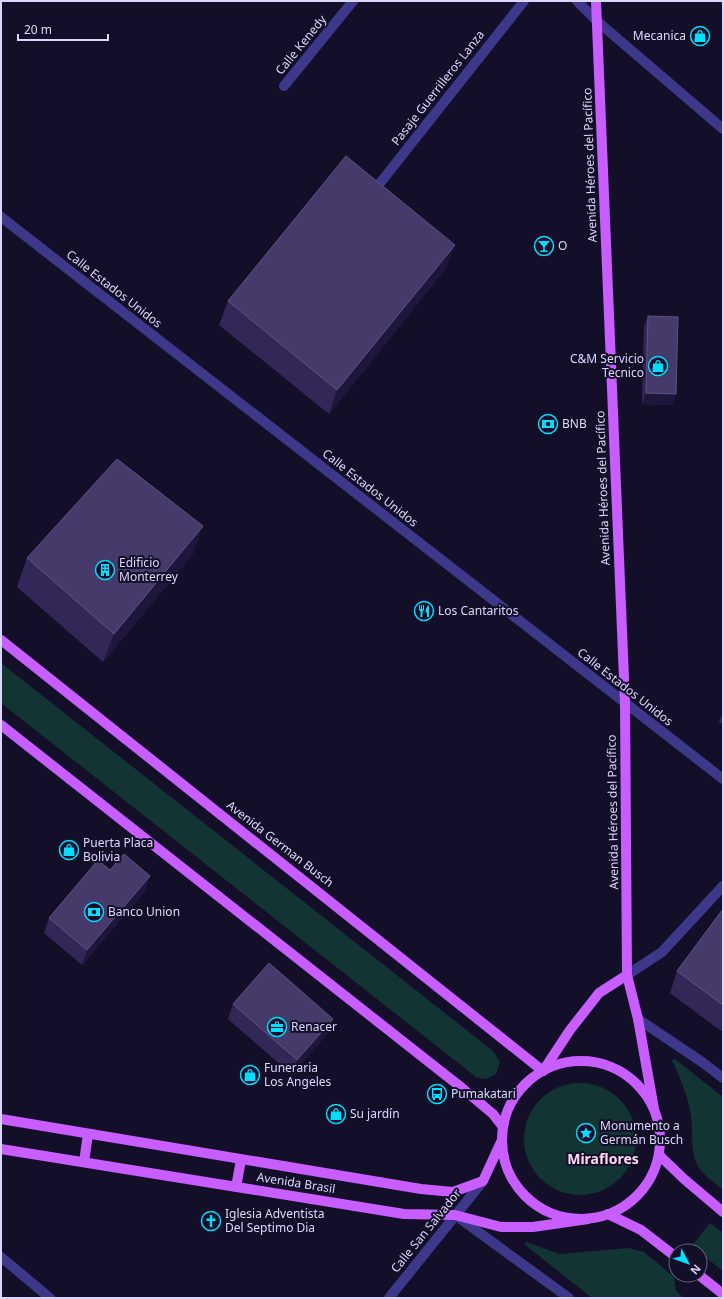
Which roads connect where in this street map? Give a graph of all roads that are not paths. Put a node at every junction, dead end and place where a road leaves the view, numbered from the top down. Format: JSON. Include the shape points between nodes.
{"nodes":[{"id":1,"x":353,"y":1,"type":"edge"},
{"id":2,"x":524,"y":1,"type":"edge"},
{"id":3,"x":576,"y":1,"type":"edge"},
{"id":4,"x":596,"y":1,"type":"edge"},
{"id":5,"x":597,"y":21,"type":"junction"},
{"id":6,"x":284,"y":86,"type":"dead end"},
{"id":7,"x":723,"y":129,"type":"edge"},
{"id":8,"x":373,"y":192,"type":"edge"},
{"id":9,"x":1,"y":217,"type":"edge"},
{"id":10,"x":1,"y":640,"type":"edge"},
{"id":11,"x":625,"y":703,"type":"junction"},
{"id":12,"x":1,"y":725,"type":"edge"},
{"id":13,"x":723,"y":779,"type":"edge"},
{"id":14,"x":723,"y":886,"type":"edge"},
{"id":15,"x":627,"y":975,"type":"junction"},
{"id":16,"x":638,"y":1019,"type":"junction"},
{"id":17,"x":542,"y":1070,"type":"junction"},
{"id":18,"x":723,"y":1078,"type":"edge"},
{"id":19,"x":654,"y":1109,"type":"junction"},
{"id":20,"x":1,"y":1119,"type":"edge"},
{"id":21,"x":502,"y":1127,"type":"junction"},
{"id":22,"x":88,"y":1134,"type":"junction"},
{"id":23,"x":501,"y":1142,"type":"junction"},
{"id":24,"x":1,"y":1149,"type":"edge"},
{"id":25,"x":659,"y":1155,"type":"junction"},
{"id":26,"x":241,"y":1160,"type":"junction"},
{"id":27,"x":84,"y":1162,"type":"junction"},
{"id":28,"x":483,"y":1181,"type":"junction"},
{"id":29,"x":236,"y":1186,"type":"junction"},
{"id":30,"x":723,"y":1212,"type":"edge"},
{"id":31,"x":608,"y":1214,"type":"junction"},
{"id":32,"x":455,"y":1216,"type":"junction"},
{"id":33,"x":588,"y":1219,"type":"junction"},
{"id":34,"x":668,"y":1251,"type":"edge"},
{"id":35,"x":1,"y":1257,"type":"edge"},
{"id":36,"x":708,"y":1282,"type":"edge"},
{"id":37,"x":723,"y":1294,"type":"edge"},
{"id":38,"x":50,"y":1298,"type":"edge"},
{"id":39,"x":389,"y":1298,"type":"edge"},
{"id":40,"x":568,"y":1298,"type":"edge"}],
"edges":[{"from":1,"to":6,"type":"street","name":"Calle Kenedy"},
{"from":2,"to":8,"type":"street","name":"Pasaje Guerrilleros Lanza"},
{"from":3,"to":5,"type":"street"},
{"from":4,"to":5,"type":"main road","name":"Avenida Héroes del Pacífico"},
{"from":5,"to":7,"type":"street"},
{"from":5,"to":11,"type":"main road","name":"Avenida Héroes del Pacífico"},
{"from":9,"to":11,"type":"street","name":"Calle Estados Unidos"},
{"from":10,"to":17,"type":"main road","name":"Avenida German Busch"},
{"from":11,"to":13,"type":"street","name":"Calle Estados Unidos"},
{"from":11,"to":15,"type":"main road","name":"Avenida Héroes del Pacífico"},
{"from":12,"to":21,"type":"main road","via":[[462,1088],[493,1114]]},
{"from":14,"to":15,"type":"street","via":[[662,952]]},
{"from":15,"to":16,"type":"main road","name":"Avenida Héroes del Pacífico"},
{"from":15,"to":17,"type":"main road","via":[[599,993]]},
{"from":16,"to":18,"type":"street"},
{"from":16,"to":19,"type":"main road","name":"Avenida Héroes del Pacífico"},
{"from":17,"to":19,"type":"main road","via":[[560,1063],[578,1061],[609,1065],[639,1085]]},
{"from":17,"to":21,"type":"main road","via":[[516,1094]]},
{"from":19,"to":25,"type":"main road","via":[[660,1132]]},
{"from":20,"to":22,"type":"main road","name":"Avenida Brasil"},
{"from":21,"to":23,"type":"main road"},
{"from":22,"to":26,"type":"main road","name":"Avenida Brasil"},
{"from":22,"to":27,"type":"main road"},
{"from":23,"to":28,"type":"main road"},
{"from":23,"to":33,"type":"main road","via":[[508,1171],[516,1187],[528,1200],[546,1212]]},
{"from":24,"to":27,"type":"main road","name":"Avenida Brasil"},
{"from":25,"to":30,"type":"main road"},
{"from":25,"to":31,"type":"main road","via":[[652,1174],[642,1190],[626,1205]]},
{"from":26,"to":28,"type":"main road","name":"Avenida Brasil","via":[[453,1192]]},
{"from":26,"to":29,"type":"main road"},
{"from":27,"to":29,"type":"main road","name":"Avenida Brasil"},
{"from":28,"to":32,"type":"street","name":"Calle San Salvador"},
{"from":29,"to":32,"type":"main road","name":"Avenida Brasil","via":[[404,1214]]},
{"from":31,"to":33,"type":"main road"},
{"from":31,"to":34,"type":"main road","via":[[640,1230]]},
{"from":32,"to":33,"type":"main road","name":"Avenida Brasil","via":[[500,1227],[533,1227]]},
{"from":32,"to":39,"type":"street","name":"Calle San Salvador"},
{"from":32,"to":40,"type":"street"},
{"from":35,"to":38,"type":"street"},
{"from":36,"to":37,"type":"main road"}]}
